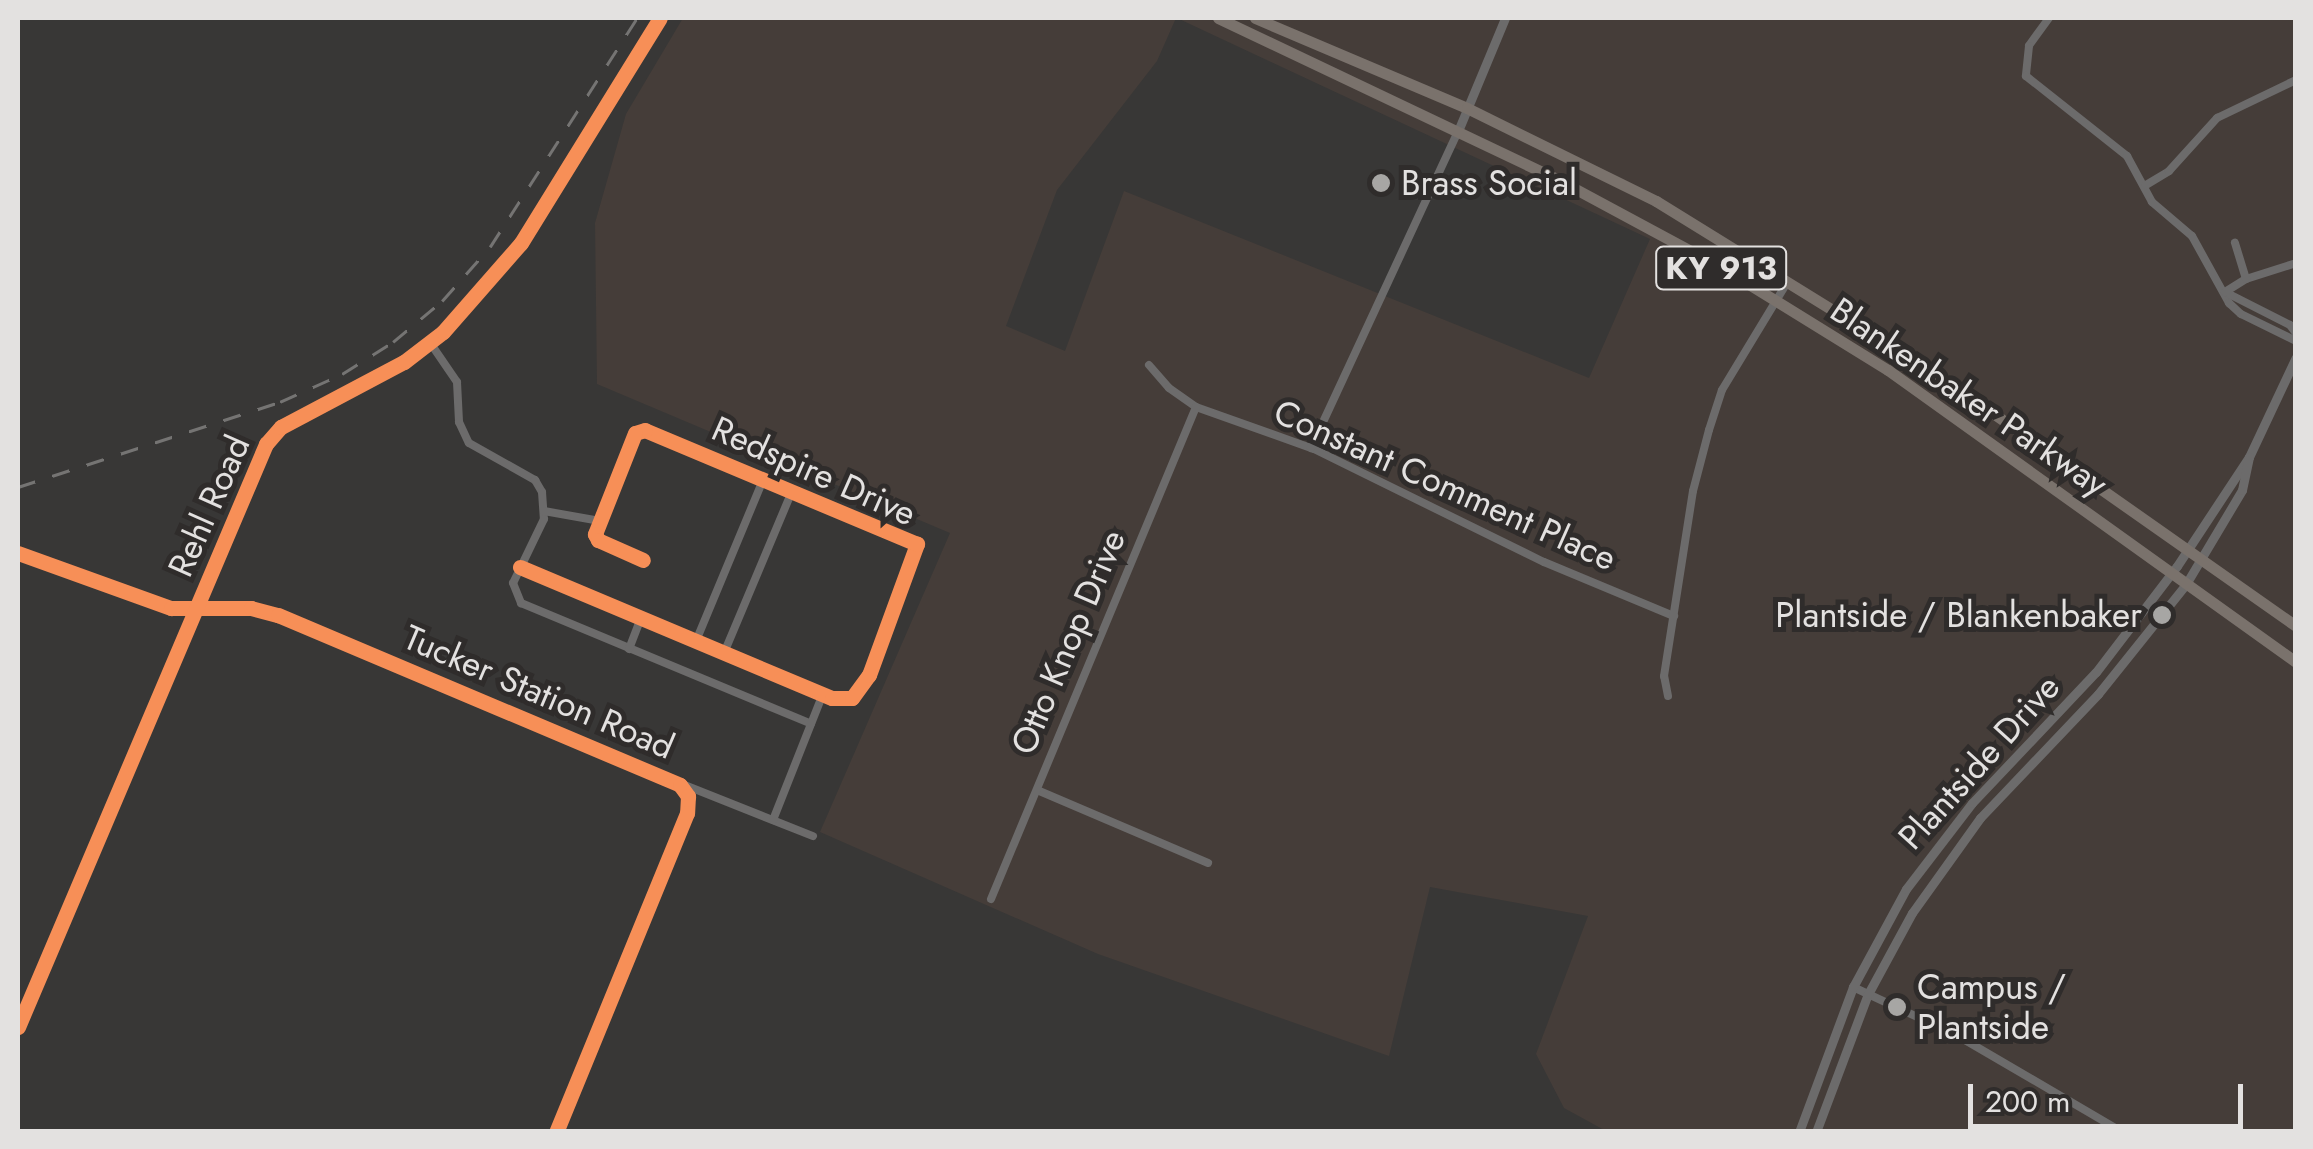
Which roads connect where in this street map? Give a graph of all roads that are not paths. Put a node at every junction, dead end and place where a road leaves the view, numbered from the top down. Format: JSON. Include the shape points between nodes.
{"nodes":[{"id":1,"x":660,"y":18,"type":"edge"},
{"id":2,"x":1218,"y":18,"type":"edge"},
{"id":3,"x":1255,"y":18,"type":"edge"},
{"id":4,"x":1505,"y":18,"type":"edge"},
{"id":5,"x":2049,"y":18,"type":"edge"},
{"id":6,"x":2296,"y":80,"type":"edge"},
{"id":7,"x":1467,"y":108,"type":"junction"},
{"id":8,"x":1458,"y":131,"type":"junction"},
{"id":9,"x":2146,"y":186,"type":"junction"},
{"id":10,"x":2234,"y":243,"type":"dead end"},
{"id":11,"x":2296,"y":263,"type":"edge"},
{"id":12,"x":2246,"y":279,"type":"junction"},
{"id":13,"x":1788,"y":281,"type":"junction"},
{"id":14,"x":2225,"y":292,"type":"junction"},
{"id":15,"x":1775,"y":300,"type":"junction"},
{"id":16,"x":2296,"y":332,"type":"edge"},
{"id":17,"x":2296,"y":341,"type":"edge"},
{"id":18,"x":431,"y":344,"type":"junction"},
{"id":19,"x":2296,"y":356,"type":"edge"},
{"id":20,"x":1149,"y":365,"type":"dead end"},
{"id":21,"x":1196,"y":406,"type":"junction"},
{"id":22,"x":1311,"y":448,"type":"junction"},
{"id":23,"x":2248,"y":457,"type":"junction"},
{"id":24,"x":762,"y":480,"type":"junction"},
{"id":25,"x":792,"y":492,"type":"junction"},
{"id":26,"x":544,"y":511,"type":"junction"},
{"id":27,"x":600,"y":521,"type":"junction"},
{"id":28,"x":2188,"y":550,"type":"junction"},
{"id":29,"x":18,"y":554,"type":"edge"},
{"id":30,"x":643,"y":560,"type":"dead end"},
{"id":31,"x":2202,"y":561,"type":"junction"},
{"id":32,"x":520,"y":567,"type":"junction"},
{"id":33,"x":2172,"y":573,"type":"junction"},
{"id":34,"x":2186,"y":584,"type":"junction"},
{"id":35,"x":195,"y":609,"type":"junction"},
{"id":36,"x":1674,"y":616,"type":"junction"},
{"id":37,"x":641,"y":618,"type":"junction"},
{"id":38,"x":2296,"y":626,"type":"edge"},
{"id":39,"x":696,"y":641,"type":"junction"},
{"id":40,"x":629,"y":649,"type":"junction"},
{"id":41,"x":724,"y":653,"type":"junction"},
{"id":42,"x":2296,"y":662,"type":"edge"},
{"id":43,"x":823,"y":694,"type":"junction"},
{"id":44,"x":1668,"y":696,"type":"dead end"},
{"id":45,"x":811,"y":724,"type":"junction"},
{"id":46,"x":2026,"y":746,"type":"junction"},
{"id":47,"x":2038,"y":758,"type":"junction"},
{"id":48,"x":675,"y":781,"type":"junction"},
{"id":49,"x":1037,"y":790,"type":"junction"},
{"id":50,"x":773,"y":820,"type":"junction"},
{"id":51,"x":813,"y":836,"type":"dead end"},
{"id":52,"x":1208,"y":863,"type":"dead end"},
{"id":53,"x":991,"y":900,"type":"dead end"},
{"id":54,"x":1853,"y":987,"type":"junction"},
{"id":55,"x":1868,"y":994,"type":"junction"},
{"id":56,"x":18,"y":1026,"type":"edge"},
{"id":57,"x":556,"y":1132,"type":"edge"},
{"id":58,"x":1799,"y":1132,"type":"edge"},
{"id":59,"x":1816,"y":1132,"type":"edge"},
{"id":60,"x":2122,"y":1132,"type":"edge"}],
"edges":[{"from":1,"to":18,"type":"street","name":"Rehl Road","via":[[521,242]]},
{"from":2,"to":8,"type":"main road","name":"Blankenbaker Parkway","number":"KY 913"},
{"from":3,"to":7,"type":"main road","name":"Blankenbaker Parkway","number":"KY 913"},
{"from":4,"to":7,"type":"street"},
{"from":5,"to":9,"type":"street","via":[[2028,46],[2026,76],[2112,142]]},
{"from":6,"to":9,"type":"street","via":[[2217,118],[2169,171]]},
{"from":7,"to":8,"type":"street"},
{"from":7,"to":13,"type":"main road","name":"Blankenbaker Parkway","number":"KY 913","via":[[1656,201]]},
{"from":8,"to":15,"type":"main road","name":"Blankenbaker Parkway","number":"KY 913"},
{"from":8,"to":22,"type":"street"},
{"from":9,"to":14,"type":"street","via":[[2152,202],[2192,236]]},
{"from":10,"to":12,"type":"street"},
{"from":11,"to":12,"type":"street"},
{"from":12,"to":14,"type":"street"},
{"from":13,"to":15,"type":"street"},
{"from":13,"to":28,"type":"main road","name":"Blankenbaker Parkway","number":"KY 913","via":[[1943,378]]},
{"from":14,"to":16,"type":"street"},
{"from":14,"to":17,"type":"street","via":[[2240,314]]},
{"from":15,"to":33,"type":"main road","name":"Blankenbaker Parkway","number":"KY 913","via":[[1947,411]]},
{"from":15,"to":36,"type":"street","via":[[1714,412],[1693,491]]},
{"from":18,"to":26,"type":"street","via":[[457,382],[459,422],[469,442],[535,480]]},
{"from":18,"to":35,"type":"street","name":"Rehl Road","via":[[274,433]]},
{"from":19,"to":23,"type":"street","name":"Plantside Drive"},
{"from":20,"to":21,"type":"street","name":"Constant Comment Place"},
{"from":21,"to":22,"type":"street","name":"Constant Comment Place"},
{"from":21,"to":49,"type":"street","name":"Otto Knop Drive"},
{"from":22,"to":36,"type":"street","name":"Constant Comment Place","via":[[1544,562]]},
{"from":23,"to":28,"type":"street","name":"Plantside Drive"},
{"from":23,"to":31,"type":"street","name":"Plantside Drive","via":[[2242,490]]},
{"from":24,"to":25,"type":"street","name":"Redspire Drive"},
{"from":24,"to":27,"type":"street","name":"Redspire Drive","via":[[636,432]]},
{"from":24,"to":39,"type":"street"},
{"from":25,"to":41,"type":"street"},
{"from":25,"to":43,"type":"street","name":"Redspire Drive","via":[[917,544],[861,691],[852,698]]},
{"from":26,"to":27,"type":"street"},
{"from":26,"to":32,"type":"street"},
{"from":27,"to":30,"type":"street","via":[[598,540]]},
{"from":28,"to":31,"type":"main road","name":"Blankenbaker Parkway","number":"KY 913"},
{"from":28,"to":33,"type":"street","name":"Plantside Drive"},
{"from":29,"to":35,"type":"street","name":"Tucker Station Road","via":[[161,606]]},
{"from":31,"to":34,"type":"street","name":"Plantside Drive"},
{"from":31,"to":38,"type":"main road","name":"Blankenbaker Parkway","number":"KY 913"},
{"from":32,"to":37,"type":"street"},
{"from":32,"to":40,"type":"street","via":[[513,584],[521,603]]},
{"from":33,"to":34,"type":"main road","name":"Blankenbaker Parkway","number":"KY 913"},
{"from":33,"to":46,"type":"street","name":"Plantside Drive","via":[[2096,672]]},
{"from":34,"to":42,"type":"main road","name":"Blankenbaker Parkway","number":"KY 913"},
{"from":34,"to":47,"type":"street","name":"Plantside Drive"},
{"from":35,"to":48,"type":"street","name":"Tucker Station Road","via":[[252,608],[278,615]]},
{"from":35,"to":56,"type":"street","name":"Rehl Road"},
{"from":36,"to":44,"type":"street","via":[[1664,676]]},
{"from":37,"to":39,"type":"street"},
{"from":37,"to":40,"type":"street"},
{"from":39,"to":41,"type":"street"},
{"from":40,"to":45,"type":"street"},
{"from":41,"to":43,"type":"street"},
{"from":43,"to":45,"type":"street"},
{"from":45,"to":50,"type":"street"},
{"from":46,"to":47,"type":"street"},
{"from":46,"to":54,"type":"street","name":"Plantside Drive","via":[[1914,877]]},
{"from":47,"to":55,"type":"street","name":"Plantside Drive","via":[[1954,851]]},
{"from":48,"to":50,"type":"street"},
{"from":48,"to":57,"type":"street","name":"Tucker Station Road","via":[[688,796],[687,813]]},
{"from":49,"to":52,"type":"street"},
{"from":49,"to":53,"type":"street","name":"Otto Knop Drive"},
{"from":50,"to":51,"type":"street"},
{"from":54,"to":55,"type":"street"},
{"from":54,"to":58,"type":"street","name":"Plantside Drive"},
{"from":55,"to":59,"type":"street","name":"Plantside Drive"},
{"from":55,"to":60,"type":"street","via":[[2010,1065]]}]}
